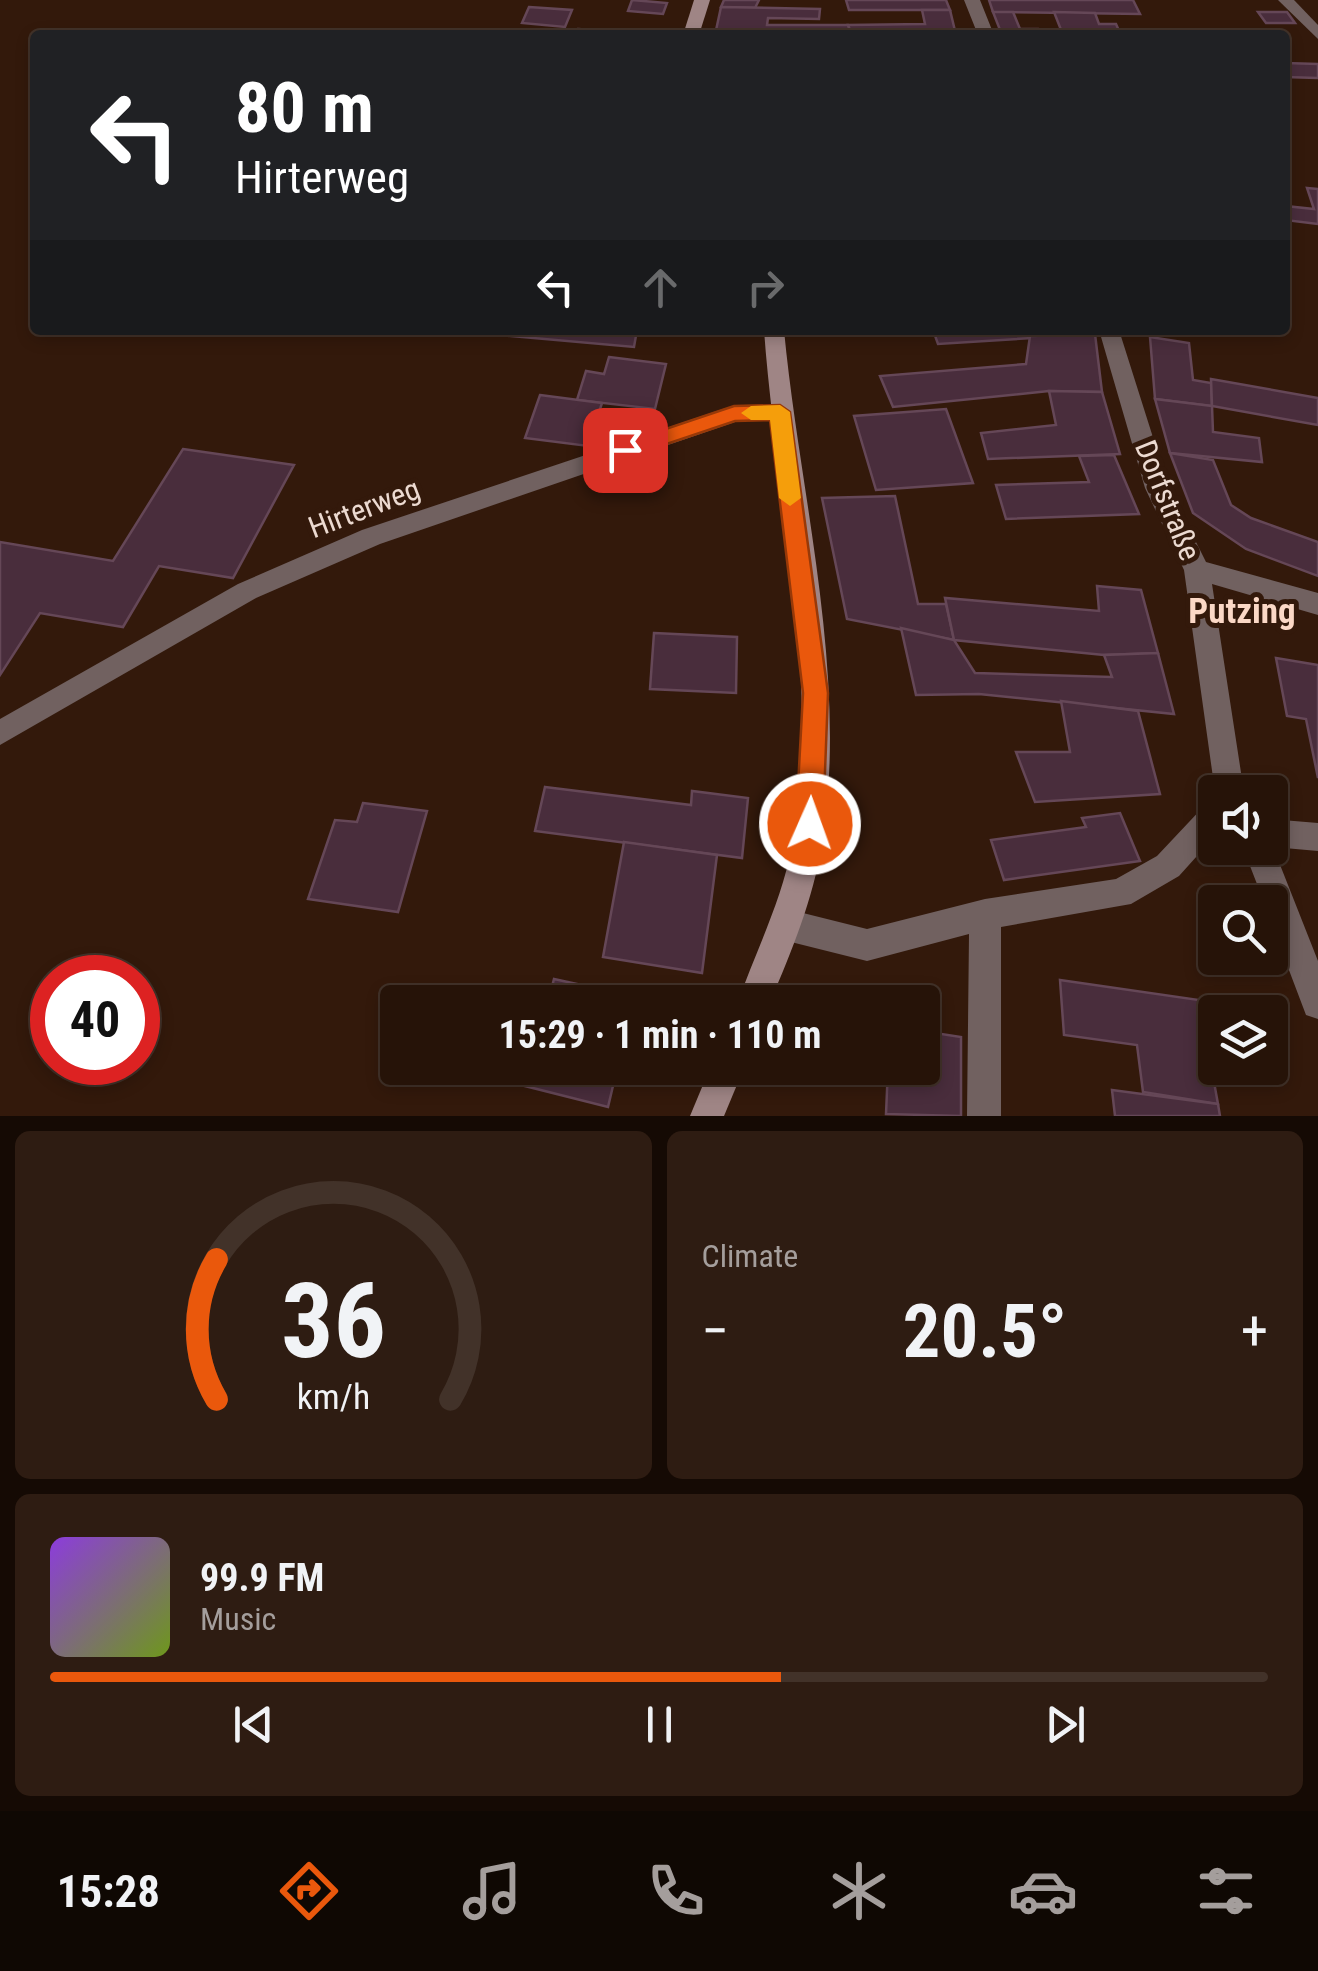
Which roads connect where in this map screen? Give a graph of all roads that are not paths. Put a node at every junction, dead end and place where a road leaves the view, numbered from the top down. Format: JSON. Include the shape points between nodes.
{"nodes":[{"id":1,"x":702,"y":0,"type":"edge"},
{"id":2,"x":972,"y":0,"type":"edge"},
{"id":3,"x":1286,"y":0,"type":"edge"},
{"id":4,"x":693,"y":30,"type":"edge"},
{"id":5,"x":984,"y":30,"type":"edge"},
{"id":6,"x":1318,"y":34,"type":"edge"},
{"id":7,"x":774,"y":335,"type":"edge"},
{"id":8,"x":1111,"y":335,"type":"edge"},
{"id":9,"x":780,"y":412,"type":"junction"},
{"id":10,"x":1197,"y":570,"type":"junction"},
{"id":11,"x":1318,"y":604,"type":"edge"},
{"id":12,"x":0,"y":733,"type":"edge"},
{"id":13,"x":1227,"y":775,"type":"edge"},
{"id":14,"x":1198,"y":834,"type":"edge"},
{"id":15,"x":1288,"y":834,"type":"edge"},
{"id":16,"x":1318,"y":837,"type":"edge"},
{"id":17,"x":1265,"y":865,"type":"edge"},
{"id":18,"x":986,"y":914,"type":"junction"},
{"id":19,"x":787,"y":925,"type":"junction"},
{"id":20,"x":761,"y":985,"type":"edge"},
{"id":21,"x":1318,"y":1003,"type":"edge"},
{"id":22,"x":720,"y":1085,"type":"edge"},
{"id":23,"x":707,"y":1116,"type":"edge"},
{"id":24,"x":984,"y":1116,"type":"edge"}],
"edges":[{"from":1,"to":4,"type":"street"},
{"from":2,"to":5,"type":"street"},
{"from":3,"to":6,"type":"street"},
{"from":7,"to":9,"type":"street"},
{"from":8,"to":10,"type":"street","name":"Dorfstraße","via":[[1157,488]]},
{"from":9,"to":12,"type":"street","name":"Hirterweg","via":[[734,414],[371,537],[247,591]]},
{"from":9,"to":19,"type":"street","via":[[815,693],[810,824]]},
{"from":10,"to":11,"type":"street"},
{"from":10,"to":13,"type":"street","name":"Dorfstraße"},
{"from":14,"to":18,"type":"street","via":[[1168,866],[1120,893]]},
{"from":15,"to":16,"type":"street"},
{"from":17,"to":21,"type":"street"},
{"from":18,"to":19,"type":"street","via":[[867,945]]},
{"from":18,"to":24,"type":"street"},
{"from":19,"to":20,"type":"street"},
{"from":22,"to":23,"type":"street"}]}
